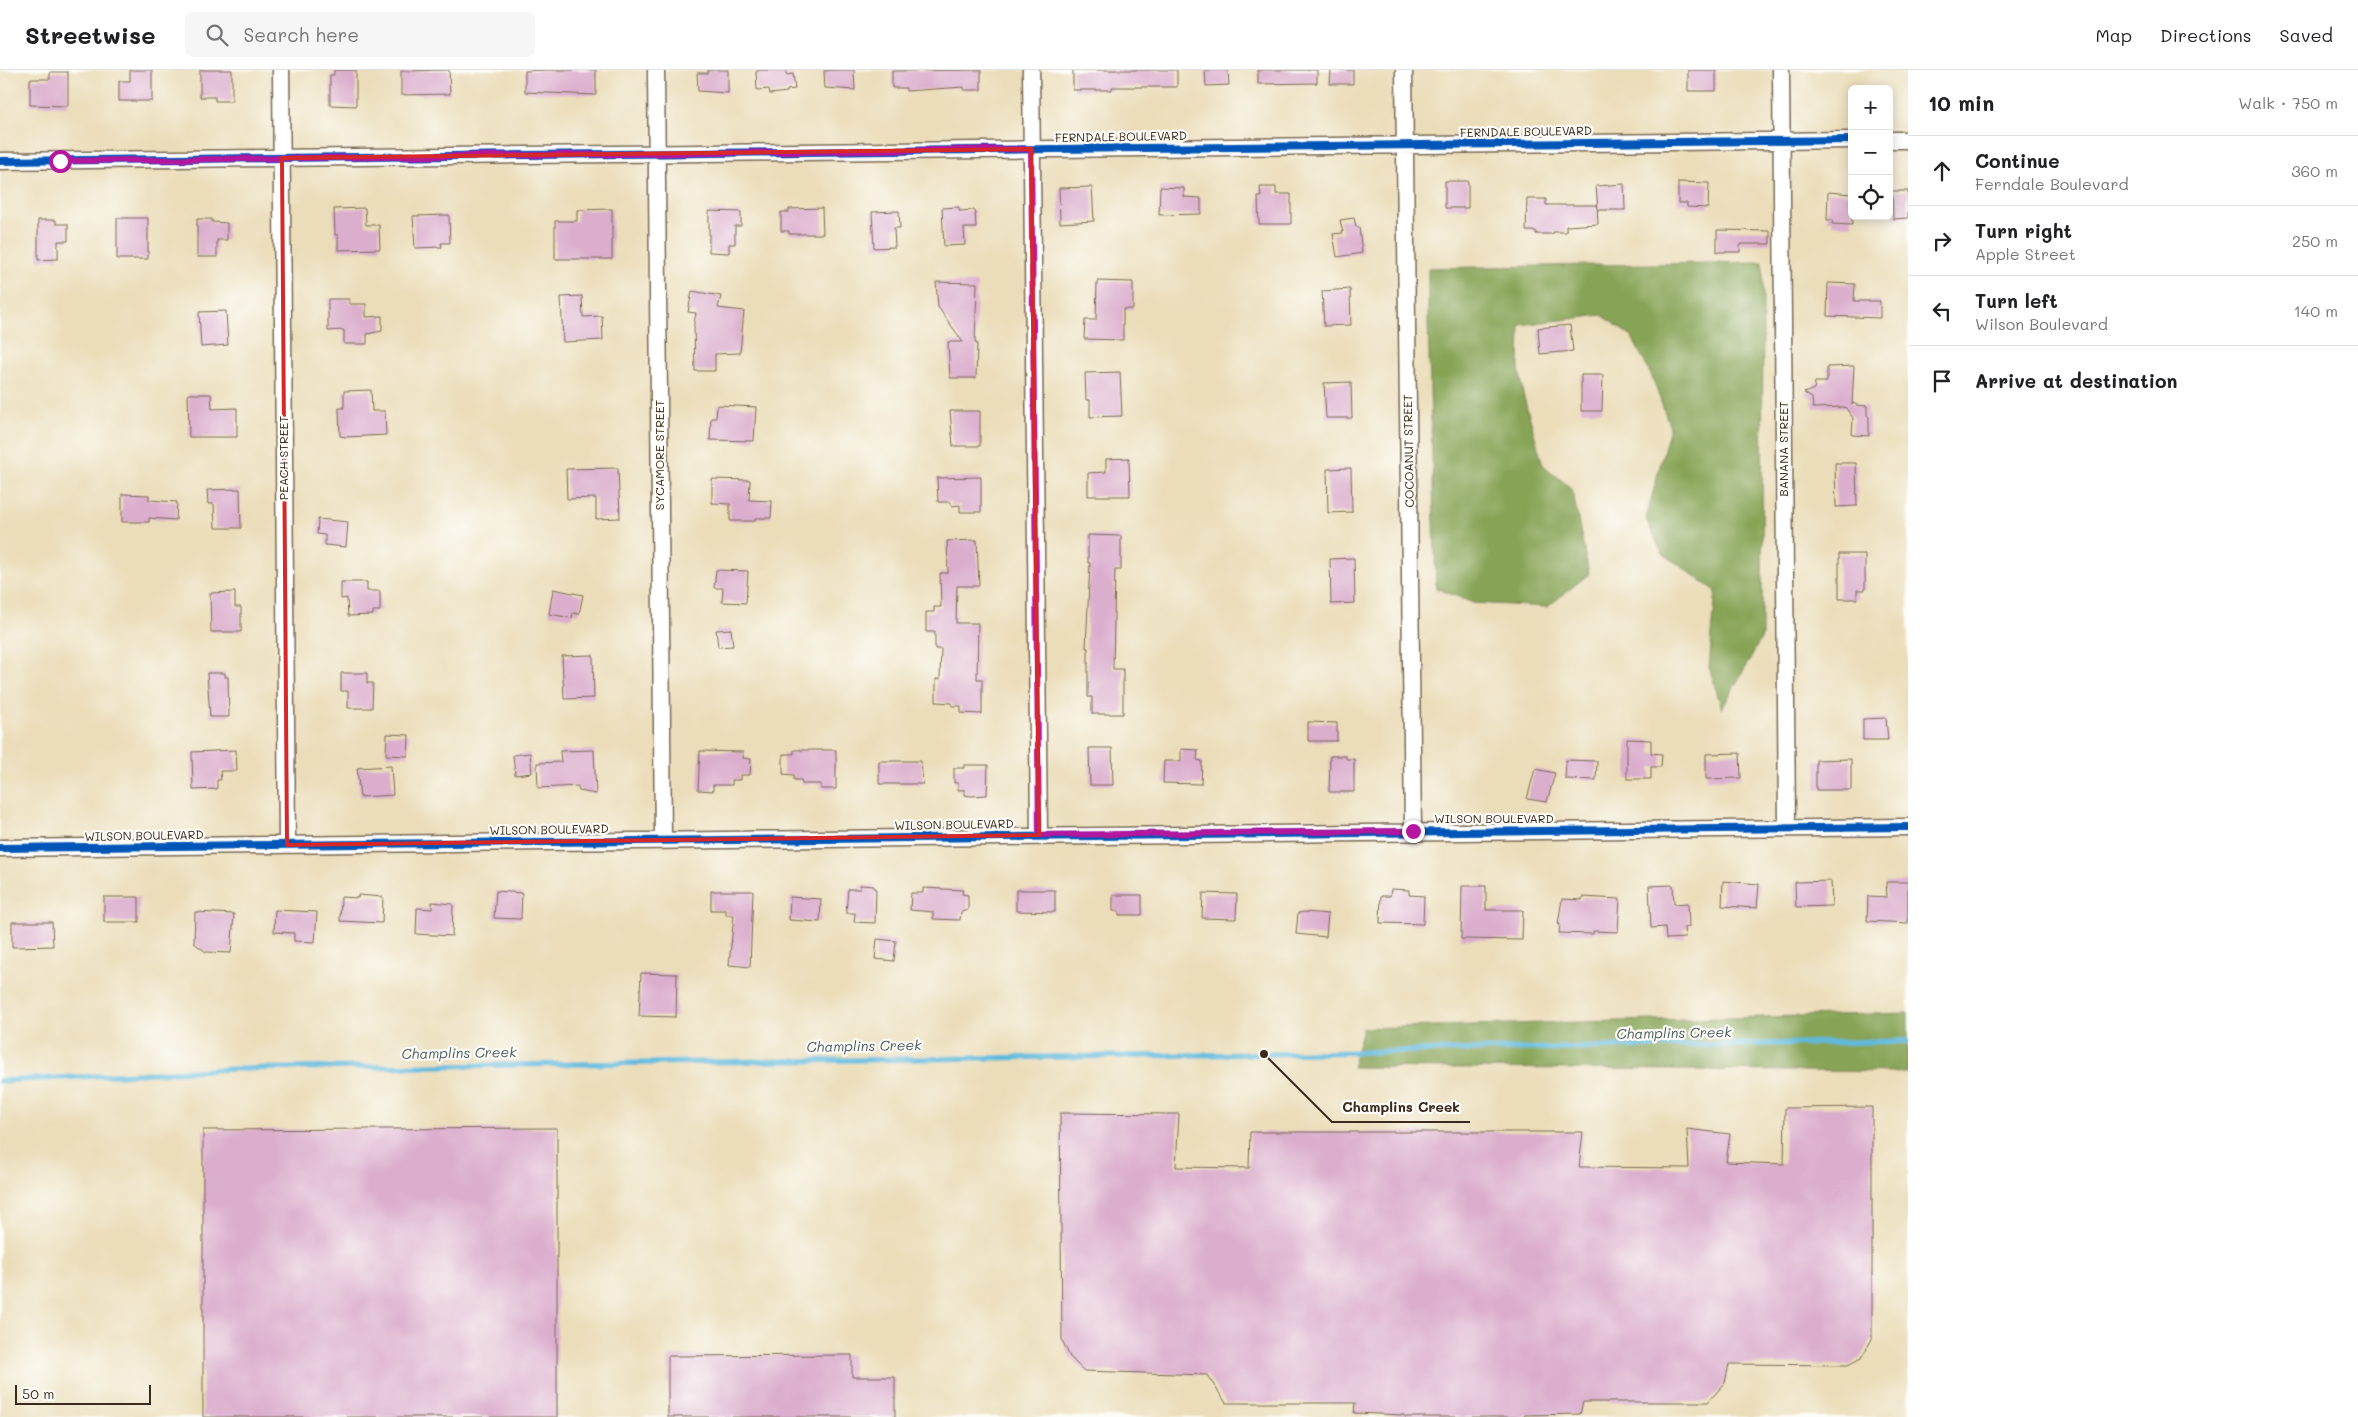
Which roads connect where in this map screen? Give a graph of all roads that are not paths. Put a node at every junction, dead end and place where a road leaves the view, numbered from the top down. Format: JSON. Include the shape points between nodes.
{"nodes":[{"id":1,"x":281,"y":70,"type":"edge"},
{"id":2,"x":656,"y":70,"type":"edge"},
{"id":3,"x":1030,"y":70,"type":"edge"},
{"id":4,"x":1404,"y":70,"type":"edge"},
{"id":5,"x":1781,"y":70,"type":"edge"},
{"id":6,"x":1848,"y":140,"type":"edge"},
{"id":7,"x":1893,"y":140,"type":"edge"},
{"id":8,"x":1908,"y":140,"type":"edge"},
{"id":9,"x":1782,"y":141,"type":"junction"},
{"id":10,"x":1405,"y":145,"type":"junction"},
{"id":11,"x":1031,"y":149,"type":"junction"},
{"id":12,"x":657,"y":153,"type":"junction"},
{"id":13,"x":282,"y":158,"type":"junction"},
{"id":14,"x":0,"y":161,"type":"edge"},
{"id":15,"x":1908,"y":827,"type":"edge"},
{"id":16,"x":1787,"y":828,"type":"junction"},
{"id":17,"x":1413,"y":831,"type":"junction"},
{"id":18,"x":1039,"y":835,"type":"junction"},
{"id":19,"x":663,"y":840,"type":"junction"},
{"id":20,"x":288,"y":846,"type":"junction"},
{"id":21,"x":0,"y":848,"type":"edge"}],
"edges":[{"from":1,"to":13,"type":"street","name":"PEACH STREET"},
{"from":2,"to":12,"type":"street","name":"SYCAMORE STREET"},
{"from":3,"to":11,"type":"street"},
{"from":4,"to":10,"type":"street","name":"COCOANUT STREET"},
{"from":5,"to":9,"type":"street","name":"BANANA STREET"},
{"from":6,"to":9,"type":"street","name":"FERNDALE BOULEVARD"},
{"from":7,"to":8,"type":"street"},
{"from":9,"to":10,"type":"street","name":"FERNDALE BOULEVARD"},
{"from":9,"to":16,"type":"street","name":"BANANA STREET"},
{"from":10,"to":11,"type":"street","name":"FERNDALE BOULEVARD"},
{"from":10,"to":17,"type":"street","name":"COCOANUT STREET"},
{"from":11,"to":12,"type":"street","name":"FERNDALE BOULEVARD"},
{"from":11,"to":18,"type":"street"},
{"from":12,"to":13,"type":"street","name":"FERNDALE BOULEVARD"},
{"from":12,"to":19,"type":"street","name":"SYCAMORE STREET"},
{"from":13,"to":14,"type":"street","name":"FERNDALE BOULEVARD"},
{"from":13,"to":20,"type":"street","name":"PEACH STREET"},
{"from":15,"to":16,"type":"street","name":"WILSON BOULEVARD"},
{"from":16,"to":17,"type":"street","name":"WILSON BOULEVARD"},
{"from":17,"to":18,"type":"street","name":"WILSON BOULEVARD"},
{"from":18,"to":19,"type":"street","name":"WILSON BOULEVARD"},
{"from":19,"to":20,"type":"street","name":"WILSON BOULEVARD"},
{"from":20,"to":21,"type":"street","name":"WILSON BOULEVARD"}]}
